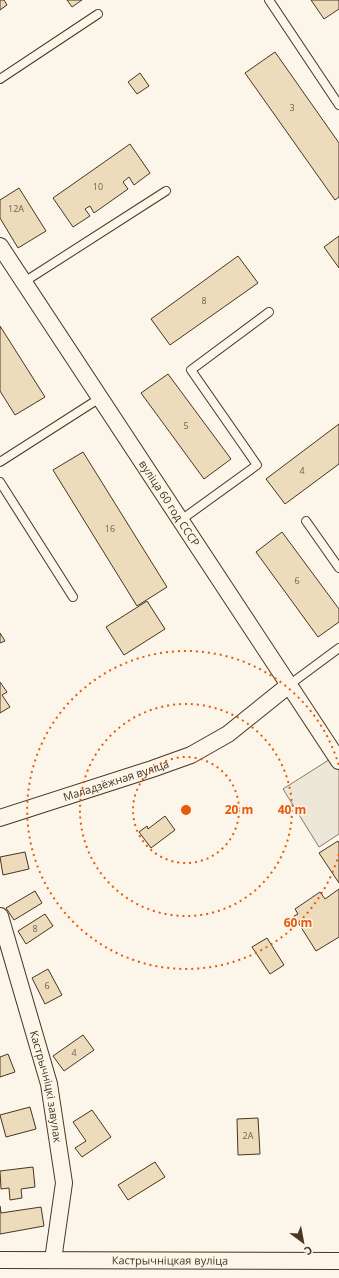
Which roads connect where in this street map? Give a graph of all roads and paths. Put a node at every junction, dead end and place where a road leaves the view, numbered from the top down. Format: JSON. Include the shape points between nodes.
{"nodes":[{"id":1,"x":269,"y":0,"type":"edge"},
{"id":2,"x":98,"y":14,"type":"dead end"},
{"id":3,"x":0,"y":79,"type":"edge"},
{"id":4,"x":339,"y":105,"type":"edge"},
{"id":5,"x":166,"y":191,"type":"dead end"},
{"id":6,"x":0,"y":246,"type":"edge"},
{"id":7,"x":24,"y":282,"type":"junction"},
{"id":8,"x":270,"y":312,"type":"dead end"},
{"id":9,"x":100,"y":398,"type":"junction"},
{"id":10,"x":0,"y":462,"type":"edge"},
{"id":11,"x":0,"y":482,"type":"edge"},
{"id":12,"x":180,"y":520,"type":"junction"},
{"id":13,"x":306,"y":522,"type":"dead end"},
{"id":14,"x":339,"y":568,"type":"edge"},
{"id":15,"x":73,"y":597,"type":"dead end"},
{"id":16,"x":339,"y":648,"type":"edge"},
{"id":17,"x":289,"y":685,"type":"junction"},
{"id":18,"x":339,"y":761,"type":"edge"},
{"id":19,"x":0,"y":818,"type":"edge"},
{"id":20,"x":0,"y":916,"type":"edge"},
{"id":21,"x":0,"y":1260,"type":"edge"},
{"id":22,"x":53,"y":1260,"type":"junction"},
{"id":23,"x":339,"y":1261,"type":"edge"}],
"edges":[{"from":1,"to":4,"type":"lane"},
{"from":2,"to":3,"type":"lane"},
{"from":5,"to":7,"type":"lane"},
{"from":6,"to":7,"type":"street","name":"вуліца 60 год СССР"},
{"from":7,"to":9,"type":"street","name":"вуліца 60 год СССР"},
{"from":8,"to":12,"type":"lane","via":[[192,370],[257,465]]},
{"from":9,"to":10,"type":"lane"},
{"from":9,"to":12,"type":"street","name":"вуліца 60 год СССР"},
{"from":11,"to":15,"type":"lane"},
{"from":12,"to":17,"type":"street","name":"вуліца 60 год СССР"},
{"from":13,"to":14,"type":"lane"},
{"from":16,"to":17,"type":"lane"},
{"from":17,"to":18,"type":"street","name":"вуліца 60 год СССР"},
{"from":17,"to":19,"type":"street","name":"Маладзёжная вуліца","via":[[228,734],[191,755]]},
{"from":20,"to":22,"type":"street","name":"Кастрычніцкі завулак","via":[[49,1084],[64,1183]]},
{"from":21,"to":22,"type":"street","name":"Кастрычніцкая вуліца"},
{"from":22,"to":23,"type":"street","name":"Кастрычніцкая вуліца"}]}
